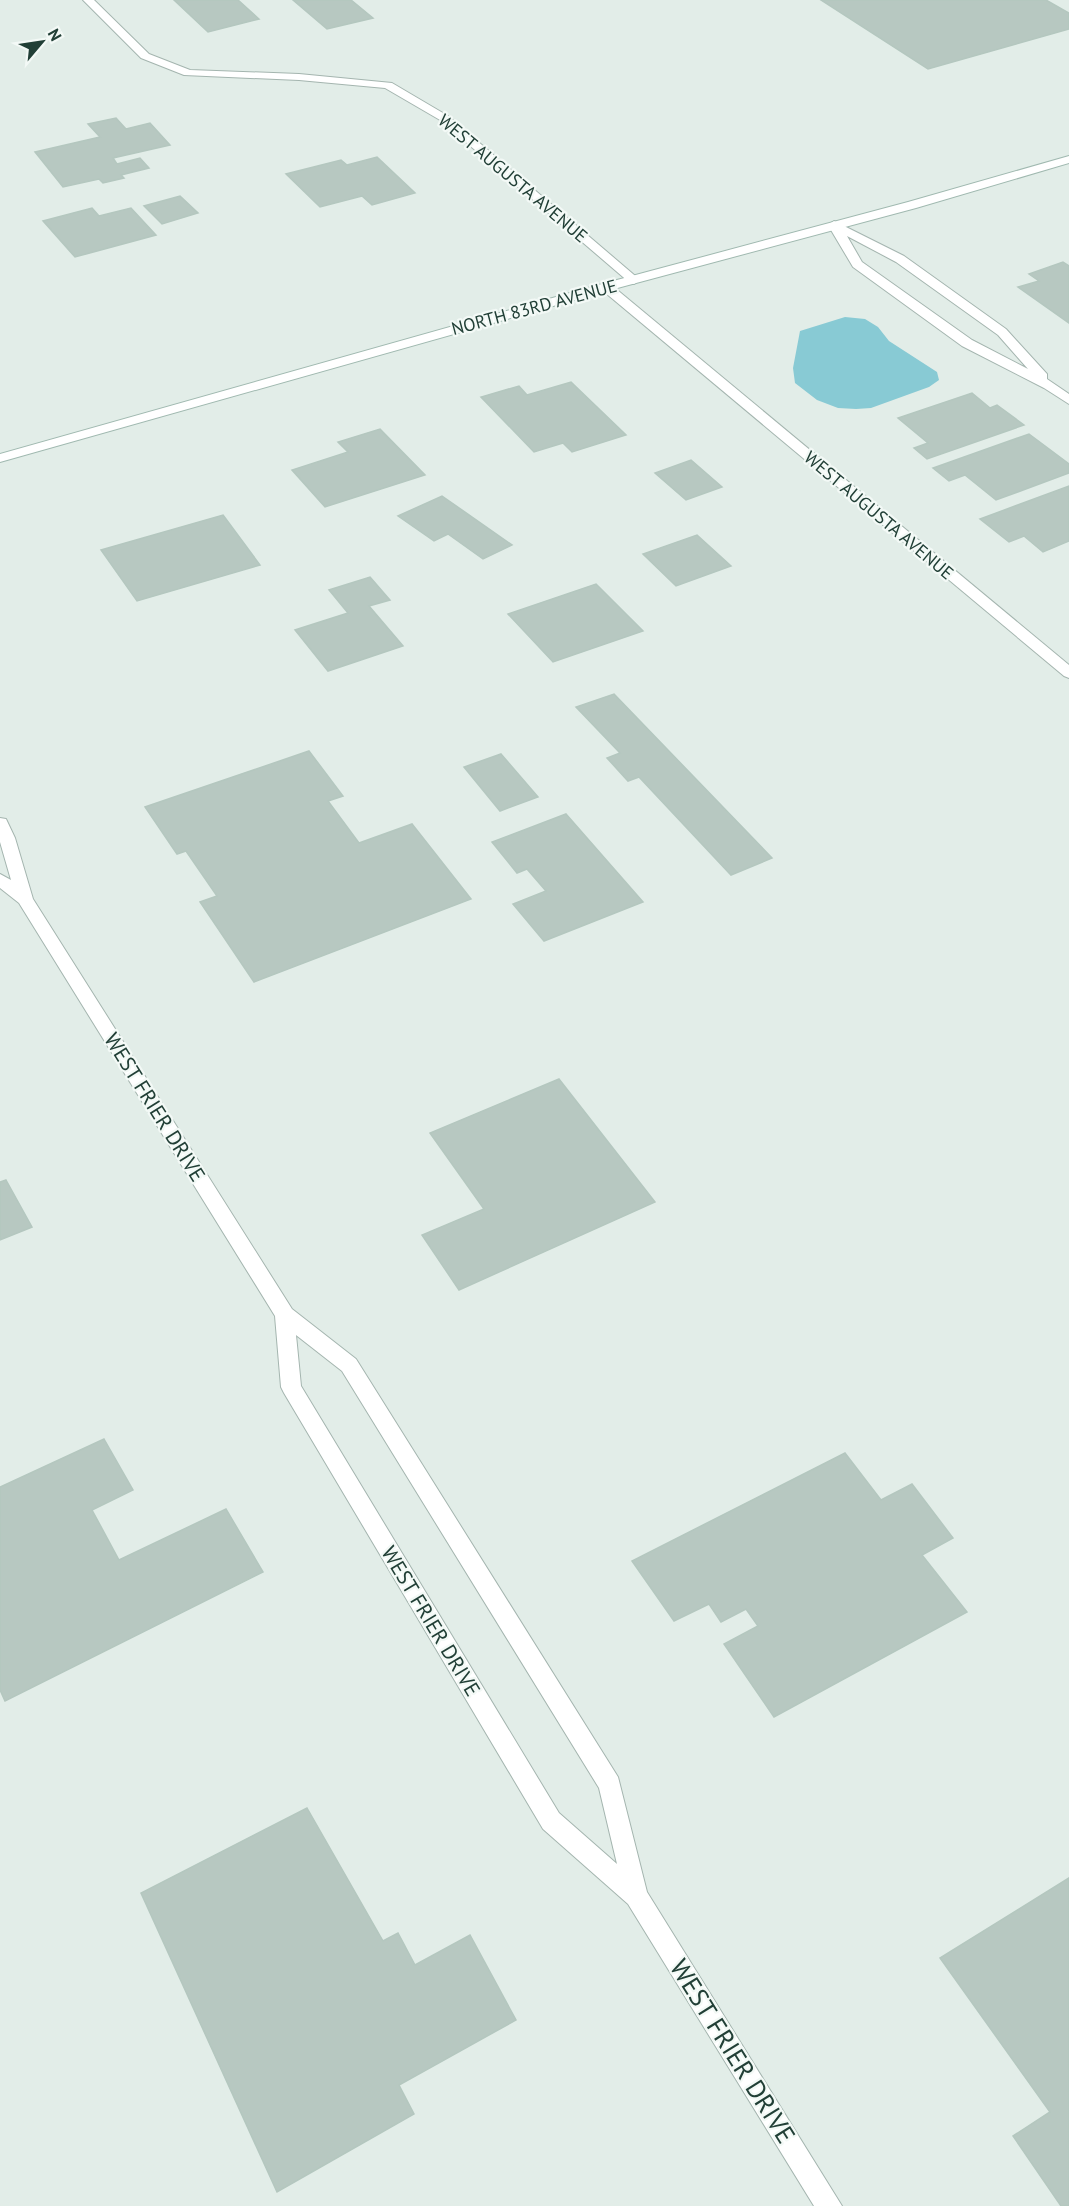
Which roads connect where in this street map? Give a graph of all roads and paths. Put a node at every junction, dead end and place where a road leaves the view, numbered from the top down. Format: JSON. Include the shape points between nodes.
{"nodes":[{"id":1,"x":88,"y":0,"type":"edge"},
{"id":2,"x":1069,"y":159,"type":"edge"},
{"id":3,"x":834,"y":225,"type":"junction"},
{"id":4,"x":634,"y":280,"type":"junction"},
{"id":5,"x":606,"y":287,"type":"junction"},
{"id":6,"x":961,"y":320,"type":"junction"},
{"id":7,"x":1069,"y":378,"type":"edge"},
{"id":8,"x":1049,"y":385,"type":"junction"},
{"id":9,"x":1069,"y":400,"type":"edge"},
{"id":10,"x":0,"y":458,"type":"edge"},
{"id":11,"x":1069,"y":673,"type":"edge"},
{"id":12,"x":0,"y":823,"type":"edge"},
{"id":13,"x":0,"y":880,"type":"edge"},
{"id":14,"x":25,"y":899,"type":"junction"},
{"id":15,"x":285,"y":1315,"type":"junction"},
{"id":16,"x":636,"y":1896,"type":"junction"},
{"id":17,"x":829,"y":2206,"type":"edge"}],
"edges":[{"from":1,"to":4,"type":"street","name":"WEST AUGUSTA AVENUE","via":[[145,56],[188,73],[388,85],[444,118]]},
{"from":2,"to":3,"type":"street","name":"NORTH 83RD AVENUE"},
{"from":3,"to":4,"type":"street","name":"NORTH 83RD AVENUE"},
{"from":3,"to":6,"type":"street","via":[[900,259]]},
{"from":3,"to":6,"type":"street","via":[[857,264]]},
{"from":4,"to":5,"type":"street","name":"NORTH 83RD AVENUE"},
{"from":5,"to":10,"type":"street","name":"NORTH 83RD AVENUE"},
{"from":5,"to":11,"type":"street","name":"WEST AUGUSTA AVENUE"},
{"from":6,"to":8,"type":"street","via":[[1002,332]]},
{"from":6,"to":8,"type":"street","via":[[967,344]]},
{"from":7,"to":8,"type":"street"},
{"from":8,"to":9,"type":"street"},
{"from":12,"to":14,"type":"street","name":"WEST FRIER DRIVE"},
{"from":13,"to":14,"type":"street","name":"WEST FRIER DRIVE"},
{"from":14,"to":15,"type":"street","name":"WEST FRIER DRIVE"},
{"from":15,"to":16,"type":"street","name":"WEST FRIER DRIVE","via":[[349,1365],[610,1785]]},
{"from":15,"to":16,"type":"street","name":"WEST FRIER DRIVE","via":[[291,1387],[551,1821]]},
{"from":16,"to":17,"type":"street","name":"WEST FRIER DRIVE"}]}
